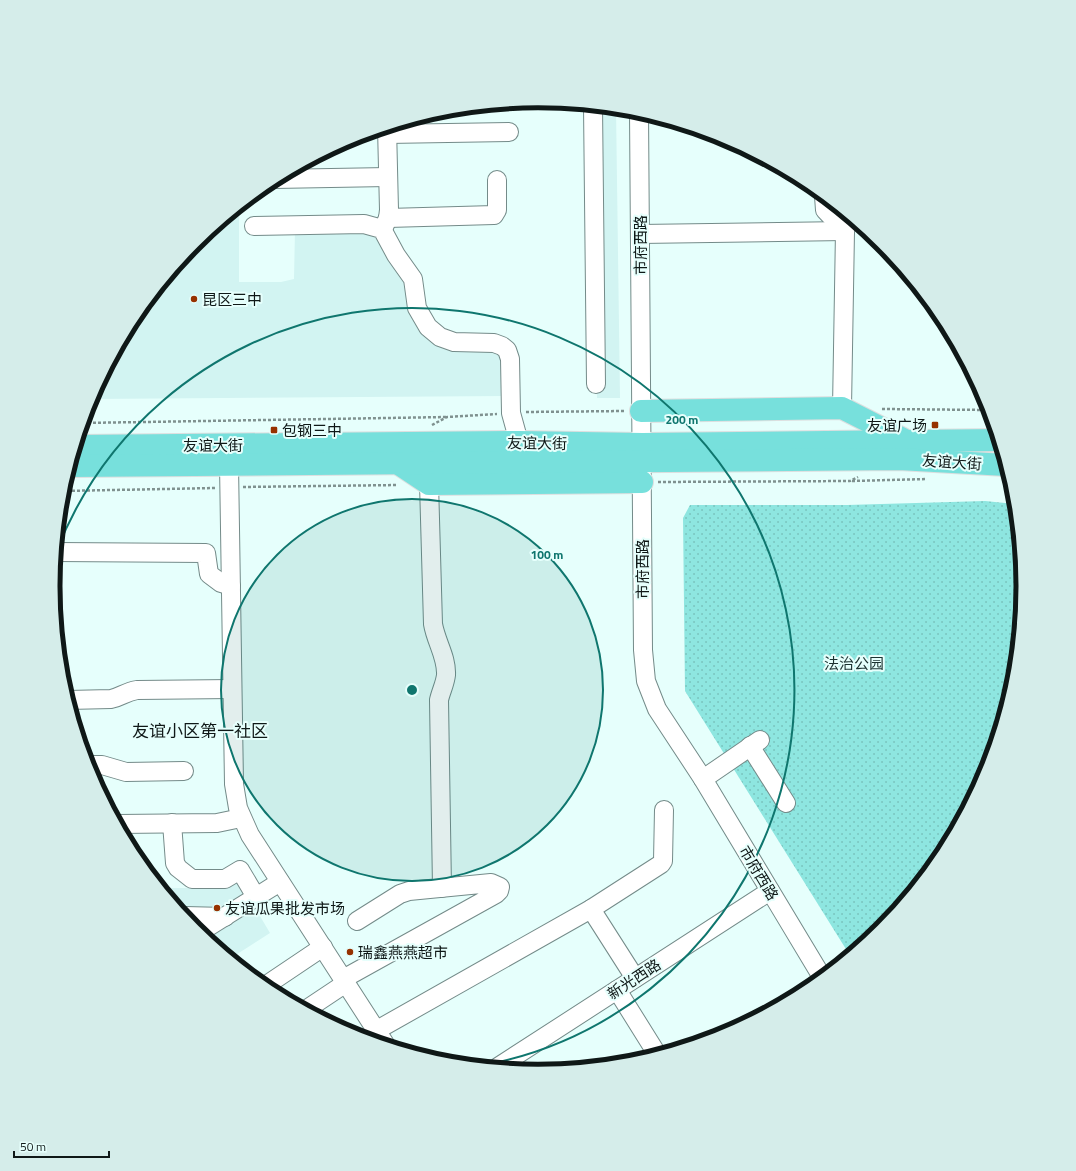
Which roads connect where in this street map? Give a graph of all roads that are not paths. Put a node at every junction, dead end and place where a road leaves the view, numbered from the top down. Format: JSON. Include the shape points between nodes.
{"nodes":[{"id":1,"x":593,"y":111,"type":"edge"},
{"id":2,"x":639,"y":119,"type":"edge"},
{"id":3,"x":391,"y":131,"type":"edge"},
{"id":4,"x":387,"y":132,"type":"edge"},
{"id":5,"x":509,"y":132,"type":"dead end"},
{"id":6,"x":388,"y":177,"type":"junction"},
{"id":7,"x":286,"y":180,"type":"edge"},
{"id":8,"x":498,"y":180,"type":"dead end"},
{"id":9,"x":824,"y":203,"type":"edge"},
{"id":10,"x":385,"y":224,"type":"junction"},
{"id":11,"x":848,"y":224,"type":"edge"},
{"id":12,"x":254,"y":226,"type":"dead end"},
{"id":13,"x":640,"y":234,"type":"junction"},
{"id":14,"x":596,"y":384,"type":"dead end"},
{"id":15,"x":842,"y":408,"type":"junction"},
{"id":16,"x":641,"y":411,"type":"junction"},
{"id":17,"x":993,"y":440,"type":"edge"},
{"id":18,"x":906,"y":441,"type":"junction"},
{"id":19,"x":519,"y":442,"type":"junction"},
{"id":20,"x":81,"y":446,"type":"edge"},
{"id":21,"x":642,"y":463,"type":"junction"},
{"id":22,"x":398,"y":464,"type":"junction"},
{"id":23,"x":229,"y":465,"type":"junction"},
{"id":24,"x":1001,"y":465,"type":"edge"},
{"id":25,"x":75,"y":466,"type":"edge"},
{"id":26,"x":429,"y":484,"type":"junction"},
{"id":27,"x":61,"y":552,"type":"edge"},
{"id":28,"x":231,"y":586,"type":"junction"},
{"id":29,"x":232,"y":689,"type":"junction"},
{"id":30,"x":74,"y":700,"type":"edge"},
{"id":31,"x":95,"y":764,"type":"edge"},
{"id":32,"x":184,"y":771,"type":"dead end"},
{"id":33,"x":703,"y":779,"type":"junction"},
{"id":34,"x":786,"y":803,"type":"dead end"},
{"id":35,"x":664,"y":810,"type":"dead end"},
{"id":36,"x":241,"y":818,"type":"junction"},
{"id":37,"x":124,"y":824,"type":"edge"},
{"id":38,"x":172,"y":824,"type":"junction"},
{"id":39,"x":280,"y":882,"type":"junction"},
{"id":40,"x":442,"y":888,"type":"junction"},
{"id":41,"x":770,"y":891,"type":"junction"},
{"id":42,"x":256,"y":897,"type":"junction"},
{"id":43,"x":591,"y":909,"type":"junction"},
{"id":44,"x":194,"y":916,"type":"edge"},
{"id":45,"x":225,"y":917,"type":"junction"},
{"id":46,"x":357,"y":921,"type":"dead end"},
{"id":47,"x":206,"y":929,"type":"edge"},
{"id":48,"x":323,"y":947,"type":"junction"},
{"id":49,"x":819,"y":972,"type":"edge"},
{"id":50,"x":635,"y":978,"type":"junction"},
{"id":51,"x":345,"y":981,"type":"junction"},
{"id":52,"x":271,"y":982,"type":"edge"},
{"id":53,"x":617,"y":990,"type":"junction"},
{"id":54,"x":311,"y":1006,"type":"edge"},
{"id":55,"x":375,"y":1035,"type":"edge"},
{"id":56,"x":654,"y":1049,"type":"edge"},
{"id":57,"x":505,"y":1062,"type":"edge"}],
"edges":[{"from":1,"to":14,"type":"street"},
{"from":2,"to":13,"type":"street","name":"市府西路"},
{"from":3,"to":5,"type":"street"},
{"from":4,"to":6,"type":"street"},
{"from":6,"to":7,"type":"street"},
{"from":6,"to":10,"type":"street"},
{"from":8,"to":10,"type":"street","via":[[497,210],[494,215]]},
{"from":9,"to":11,"type":"street","via":[[825,210]]},
{"from":10,"to":12,"type":"street"},
{"from":10,"to":19,"type":"street","via":[[396,255],[413,279],[417,308],[428,327],[440,337],[454,342],[494,343],[507,350],[510,359],[511,412]]},
{"from":11,"to":13,"type":"street"},
{"from":11,"to":15,"type":"street"},
{"from":13,"to":16,"type":"street","name":"市府西路"},
{"from":15,"to":16,"type":"main road"},
{"from":15,"to":18,"type":"main road"},
{"from":16,"to":21,"type":"street","name":"市府西路"},
{"from":17,"to":18,"type":"main road","name":"友谊大街"},
{"from":18,"to":21,"type":"main road","name":"友谊大街"},
{"from":19,"to":20,"type":"main road","name":"友谊大街"},
{"from":19,"to":21,"type":"main road","name":"友谊大街"},
{"from":21,"to":22,"type":"main road","name":"友谊大街"},
{"from":21,"to":24,"type":"main road","name":"友谊大街","via":[[899,459]]},
{"from":21,"to":26,"type":"main road"},
{"from":21,"to":33,"type":"street","name":"市府西路","via":[[643,650],[646,681],[652,700],[664,721]]},
{"from":22,"to":23,"type":"main road","name":"友谊大街"},
{"from":22,"to":26,"type":"main road"},
{"from":23,"to":25,"type":"main road","name":"友谊大街"},
{"from":23,"to":28,"type":"street"},
{"from":26,"to":40,"type":"street","via":[[432,619],[446,670],[446,680],[439,700]]},
{"from":27,"to":28,"type":"street","via":[[206,553],[209,574],[221,583]]},
{"from":28,"to":29,"type":"street"},
{"from":29,"to":30,"type":"street","via":[[137,690],[125,692],[111,699]]},
{"from":29,"to":36,"type":"street","via":[[234,784]]},
{"from":31,"to":32,"type":"street","via":[[126,772]]},
{"from":33,"to":34,"type":"street","via":[[755,743]]},
{"from":33,"to":41,"type":"street","name":"市府西路"},
{"from":35,"to":43,"type":"street","via":[[661,864]]},
{"from":36,"to":38,"type":"street","via":[[221,823]]},
{"from":36,"to":39,"type":"street"},
{"from":37,"to":38,"type":"street"},
{"from":38,"to":42,"type":"street","via":[[175,863],[178,868],[192,878],[222,880],[240,870]]},
{"from":39,"to":42,"type":"street"},
{"from":39,"to":48,"type":"street"},
{"from":40,"to":46,"type":"street","via":[[400,894]]},
{"from":40,"to":51,"type":"street","via":[[491,883],[497,884],[500,889],[496,894]]},
{"from":41,"to":49,"type":"street","name":"市府西路"},
{"from":41,"to":50,"type":"street","name":"新光西路"},
{"from":42,"to":45,"type":"street"},
{"from":43,"to":50,"type":"street"},
{"from":43,"to":55,"type":"street"},
{"from":44,"to":45,"type":"street"},
{"from":45,"to":47,"type":"street"},
{"from":48,"to":51,"type":"street"},
{"from":48,"to":52,"type":"street"},
{"from":50,"to":53,"type":"street","name":"新光西路"},
{"from":51,"to":54,"type":"street"},
{"from":51,"to":55,"type":"street"},
{"from":53,"to":56,"type":"street"},
{"from":53,"to":57,"type":"street","name":"新光西路"}]}
